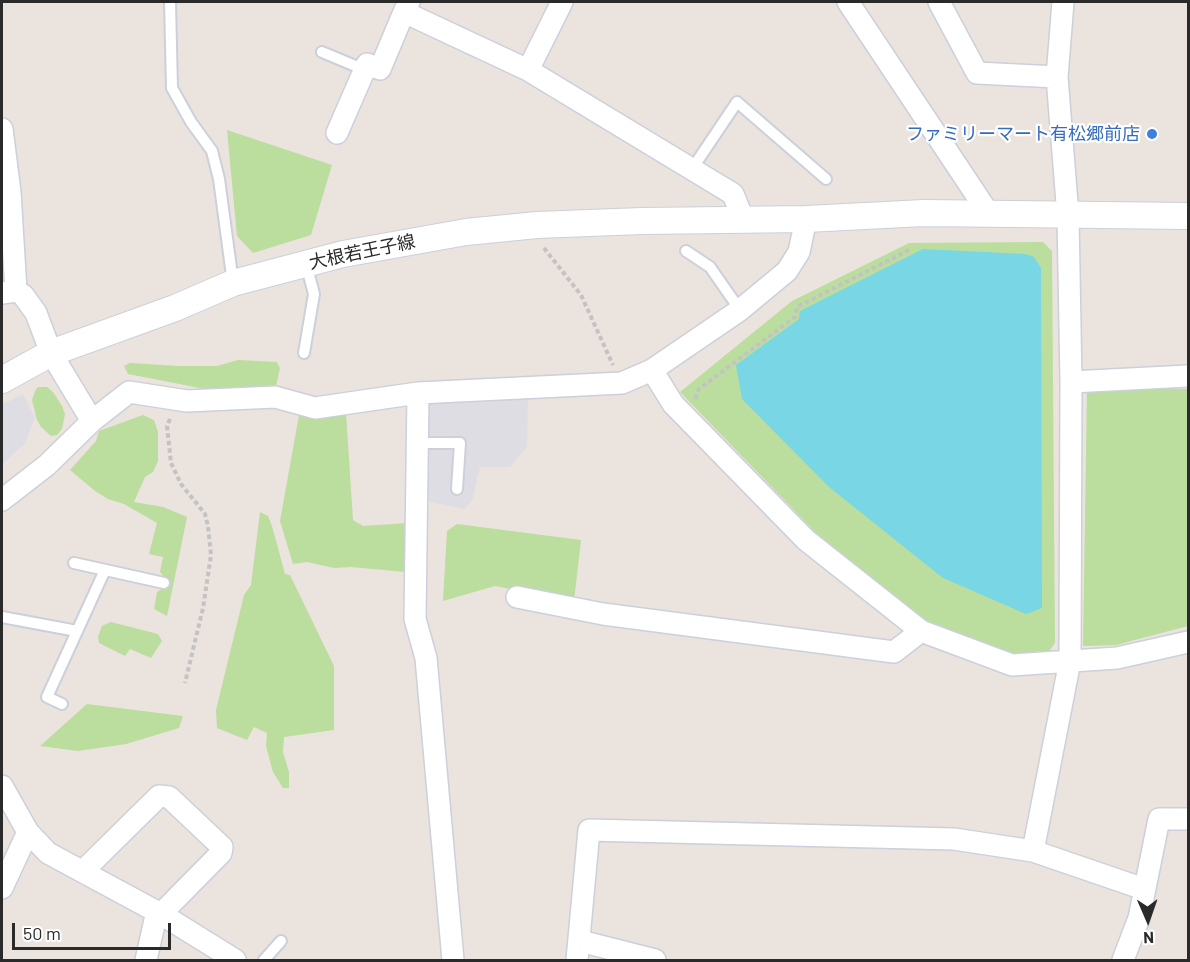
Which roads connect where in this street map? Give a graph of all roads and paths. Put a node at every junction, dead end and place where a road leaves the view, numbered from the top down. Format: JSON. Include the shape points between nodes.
{"nodes":[{"id":1,"x":170,"y":2,"type":"edge"},
{"id":2,"x":562,"y":2,"type":"edge"},
{"id":3,"x":848,"y":2,"type":"edge"},
{"id":4,"x":939,"y":2,"type":"edge"},
{"id":5,"x":1063,"y":2,"type":"edge"},
{"id":6,"x":406,"y":7,"type":"edge"},
{"id":7,"x":322,"y":52,"type":"dead end"},
{"id":8,"x":364,"y":70,"type":"junction"},
{"id":9,"x":528,"y":70,"type":"junction"},
{"id":10,"x":1057,"y":76,"type":"junction"},
{"id":11,"x":2,"y":129,"type":"edge"},
{"id":12,"x":337,"y":133,"type":"dead end"},
{"id":13,"x":692,"y":169,"type":"junction"},
{"id":14,"x":826,"y":179,"type":"dead end"},
{"id":15,"x":989,"y":214,"type":"junction"},
{"id":16,"x":1068,"y":216,"type":"junction"},
{"id":17,"x":1188,"y":216,"type":"edge"},
{"id":18,"x":743,"y":219,"type":"junction"},
{"id":19,"x":806,"y":219,"type":"junction"},
{"id":20,"x":7,"y":232,"type":"edge"},
{"id":21,"x":544,"y":248,"type":"dead end"},
{"id":22,"x":909,"y":250,"type":"dead end"},
{"id":23,"x":686,"y":251,"type":"dead end"},
{"id":24,"x":306,"y":264,"type":"junction"},
{"id":25,"x":233,"y":283,"type":"junction"},
{"id":26,"x":9,"y":292,"type":"edge"},
{"id":27,"x":740,"y":310,"type":"junction"},
{"id":28,"x":51,"y":353,"type":"junction"},
{"id":29,"x":303,"y":353,"type":"dead end"},
{"id":30,"x":652,"y":370,"type":"junction"},
{"id":31,"x":1188,"y":376,"type":"edge"},
{"id":32,"x":2,"y":380,"type":"edge"},
{"id":33,"x":1071,"y":382,"type":"junction"},
{"id":34,"x":622,"y":383,"type":"junction"},
{"id":35,"x":418,"y":393,"type":"junction"},
{"id":36,"x":177,"y":399,"type":"junction"},
{"id":37,"x":687,"y":418,"type":"junction"},
{"id":38,"x":92,"y":421,"type":"junction"},
{"id":39,"x":417,"y":443,"type":"junction"},
{"id":40,"x":457,"y":489,"type":"dead end"},
{"id":41,"x":2,"y":500,"type":"edge"},
{"id":42,"x":74,"y":564,"type":"dead end"},
{"id":43,"x":105,"y":570,"type":"junction"},
{"id":44,"x":164,"y":583,"type":"dead end"},
{"id":45,"x":517,"y":597,"type":"dead end"},
{"id":46,"x":2,"y":617,"type":"edge"},
{"id":47,"x":77,"y":631,"type":"junction"},
{"id":48,"x":921,"y":631,"type":"junction"},
{"id":49,"x":1188,"y":642,"type":"edge"},
{"id":50,"x":1070,"y":661,"type":"junction"},
{"id":51,"x":185,"y":683,"type":"dead end"},
{"id":52,"x":62,"y":704,"type":"dead end"},
{"id":53,"x":2,"y":786,"type":"edge"},
{"id":54,"x":1188,"y":819,"type":"edge"},
{"id":55,"x":28,"y":832,"type":"junction"},
{"id":56,"x":1033,"y":851,"type":"junction"},
{"id":57,"x":82,"y":871,"type":"junction"},
{"id":58,"x":2,"y":888,"type":"edge"},
{"id":59,"x":1144,"y":889,"type":"junction"},
{"id":60,"x":161,"y":914,"type":"junction"},
{"id":61,"x":282,"y":941,"type":"dead end"},
{"id":62,"x":578,"y":951,"type":"edge"},
{"id":63,"x":143,"y":960,"type":"edge"},
{"id":64,"x":235,"y":960,"type":"edge"},
{"id":65,"x":264,"y":960,"type":"edge"},
{"id":66,"x":453,"y":960,"type":"edge"},
{"id":67,"x":655,"y":960,"type":"edge"},
{"id":68,"x":1123,"y":960,"type":"edge"}],
"edges":[{"from":1,"to":25,"type":"lane","via":[[172,88],[212,151]]},
{"from":2,"to":9,"type":"street"},
{"from":3,"to":15,"type":"street"},
{"from":4,"to":10,"type":"street","via":[[977,73]]},
{"from":5,"to":10,"type":"street"},
{"from":6,"to":8,"type":"street","via":[[380,69],[367,64]]},
{"from":6,"to":9,"type":"street"},
{"from":7,"to":8,"type":"lane"},
{"from":8,"to":12,"type":"street"},
{"from":9,"to":13,"type":"street"},
{"from":10,"to":16,"type":"street"},
{"from":11,"to":20,"type":"street","via":[[10,192]]},
{"from":13,"to":14,"type":"lane","via":[[737,102]]},
{"from":13,"to":18,"type":"street","via":[[734,194]]},
{"from":15,"to":16,"type":"street","name":"大根若王子線"},
{"from":15,"to":19,"type":"street","name":"大根若王子線"},
{"from":16,"to":17,"type":"street","name":"大根若王子線"},
{"from":16,"to":33,"type":"street"},
{"from":18,"to":19,"type":"street","name":"大根若王子線"},
{"from":18,"to":24,"type":"street","name":"大根若王子線","via":[[537,225],[466,232]]},
{"from":19,"to":27,"type":"street","via":[[800,252],[787,272]]},
{"from":20,"to":26,"type":"street"},
{"from":21,"to":34,"type":"path","via":[[581,295]]},
{"from":22,"to":37,"type":"path","via":[[797,307],[795,317],[699,388]]},
{"from":23,"to":27,"type":"lane","via":[[710,267]]},
{"from":24,"to":25,"type":"street","name":"大根若王子線"},
{"from":24,"to":29,"type":"lane","via":[[314,294]]},
{"from":25,"to":28,"type":"street","name":"大根若王子線"},
{"from":26,"to":28,"type":"street","via":[[23,295],[36,313]]},
{"from":27,"to":30,"type":"street"},
{"from":28,"to":32,"type":"street","name":"大根若王子線"},
{"from":28,"to":38,"type":"street"},
{"from":30,"to":34,"type":"street"},
{"from":30,"to":37,"type":"street","via":[[673,404]]},
{"from":31,"to":33,"type":"street"},
{"from":33,"to":50,"type":"street"},
{"from":34,"to":35,"type":"street"},
{"from":35,"to":36,"type":"street","via":[[315,408],[275,397]]},
{"from":35,"to":39,"type":"street"},
{"from":36,"to":38,"type":"street","via":[[129,392]]},
{"from":36,"to":51,"type":"path","via":[[167,426],[171,463],[181,484],[205,513],[211,555]]},
{"from":37,"to":48,"type":"street","via":[[806,540]]},
{"from":38,"to":41,"type":"street","via":[[47,465]]},
{"from":39,"to":40,"type":"lane","via":[[460,443]]},
{"from":39,"to":66,"type":"street","via":[[415,619],[426,658]]},
{"from":42,"to":43,"type":"lane"},
{"from":43,"to":44,"type":"lane"},
{"from":43,"to":47,"type":"lane"},
{"from":45,"to":48,"type":"street","via":[[603,614],[894,652]]},
{"from":46,"to":47,"type":"lane"},
{"from":47,"to":52,"type":"lane","via":[[47,698]]},
{"from":48,"to":50,"type":"street","via":[[1012,665]]},
{"from":49,"to":50,"type":"street","via":[[1117,658]]},
{"from":50,"to":56,"type":"street"},
{"from":53,"to":55,"type":"street"},
{"from":54,"to":59,"type":"street","via":[[1159,819]]},
{"from":55,"to":57,"type":"street","via":[[48,853]]},
{"from":55,"to":58,"type":"street"},
{"from":56,"to":59,"type":"street"},
{"from":56,"to":62,"type":"street","via":[[954,839],[589,830]]},
{"from":57,"to":60,"type":"street"},
{"from":57,"to":60,"type":"street","via":[[159,796],[169,797],[222,847]]},
{"from":59,"to":68,"type":"street","via":[[1139,918]]},
{"from":60,"to":63,"type":"street","via":[[155,920]]},
{"from":60,"to":64,"type":"street"},
{"from":61,"to":65,"type":"lane"},
{"from":62,"to":67,"type":"street"}]}
